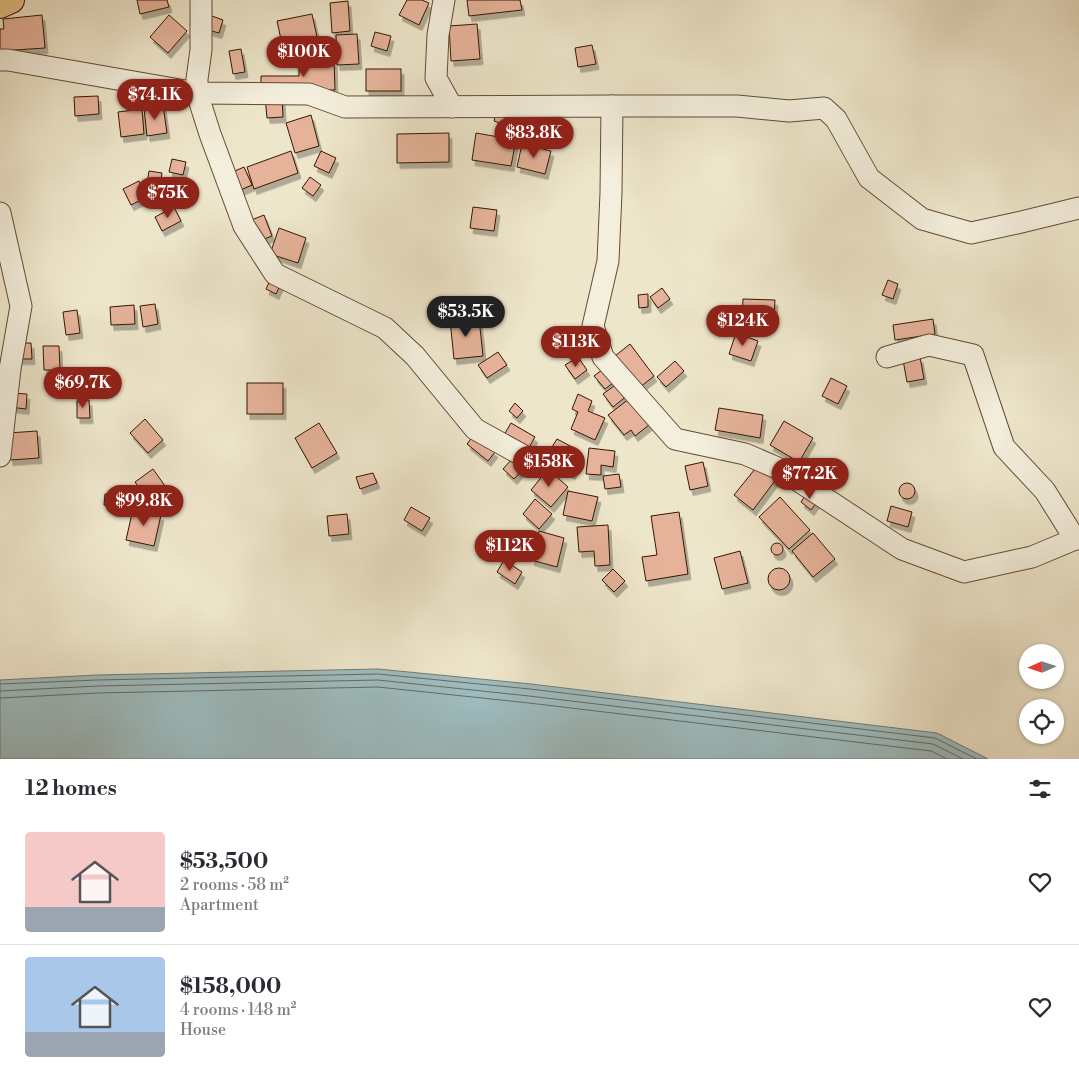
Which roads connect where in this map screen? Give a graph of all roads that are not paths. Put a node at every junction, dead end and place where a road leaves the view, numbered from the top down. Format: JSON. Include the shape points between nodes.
{"nodes":[{"id":1,"x":11,"y":0,"type":"edge"},
{"id":2,"x":201,"y":0,"type":"edge"},
{"id":3,"x":444,"y":0,"type":"edge"},
{"id":4,"x":0,"y":5,"type":"edge"},
{"id":5,"x":0,"y":60,"type":"edge"},
{"id":6,"x":196,"y":93,"type":"junction"},
{"id":7,"x":612,"y":106,"type":"junction"},
{"id":8,"x":452,"y":107,"type":"junction"},
{"id":9,"x":1079,"y":208,"type":"edge"},
{"id":10,"x":0,"y":213,"type":"edge"},
{"id":11,"x":887,"y":357,"type":"dead end"},
{"id":12,"x":0,"y":456,"type":"edge"},
{"id":13,"x":531,"y":460,"type":"dead end"},
{"id":14,"x":1077,"y":539,"type":"edge"}],
"edges":[{"from":1,"to":4,"type":"main road"},
{"from":2,"to":6,"type":"street","via":[[201,50]]},
{"from":3,"to":8,"type":"street","via":[[436,78]]},
{"from":5,"to":6,"type":"street"},
{"from":6,"to":8,"type":"street","via":[[309,94],[345,107]]},
{"from":6,"to":13,"type":"street","via":[[244,226],[275,274],[385,328],[415,356],[475,429]]},
{"from":7,"to":8,"type":"street"},
{"from":7,"to":9,"type":"street","via":[[737,106],[789,111],[824,108],[836,119],[869,178],[922,219],[971,233]]},
{"from":7,"to":14,"type":"street","via":[[608,261],[593,326],[604,357],[675,439],[745,454],[782,470],[902,549],[964,572],[1032,557]]},
{"from":10,"to":12,"type":"street","via":[[21,306]]},
{"from":11,"to":14,"type":"street","via":[[930,345],[973,355],[1004,447],[1045,491]]}]}
